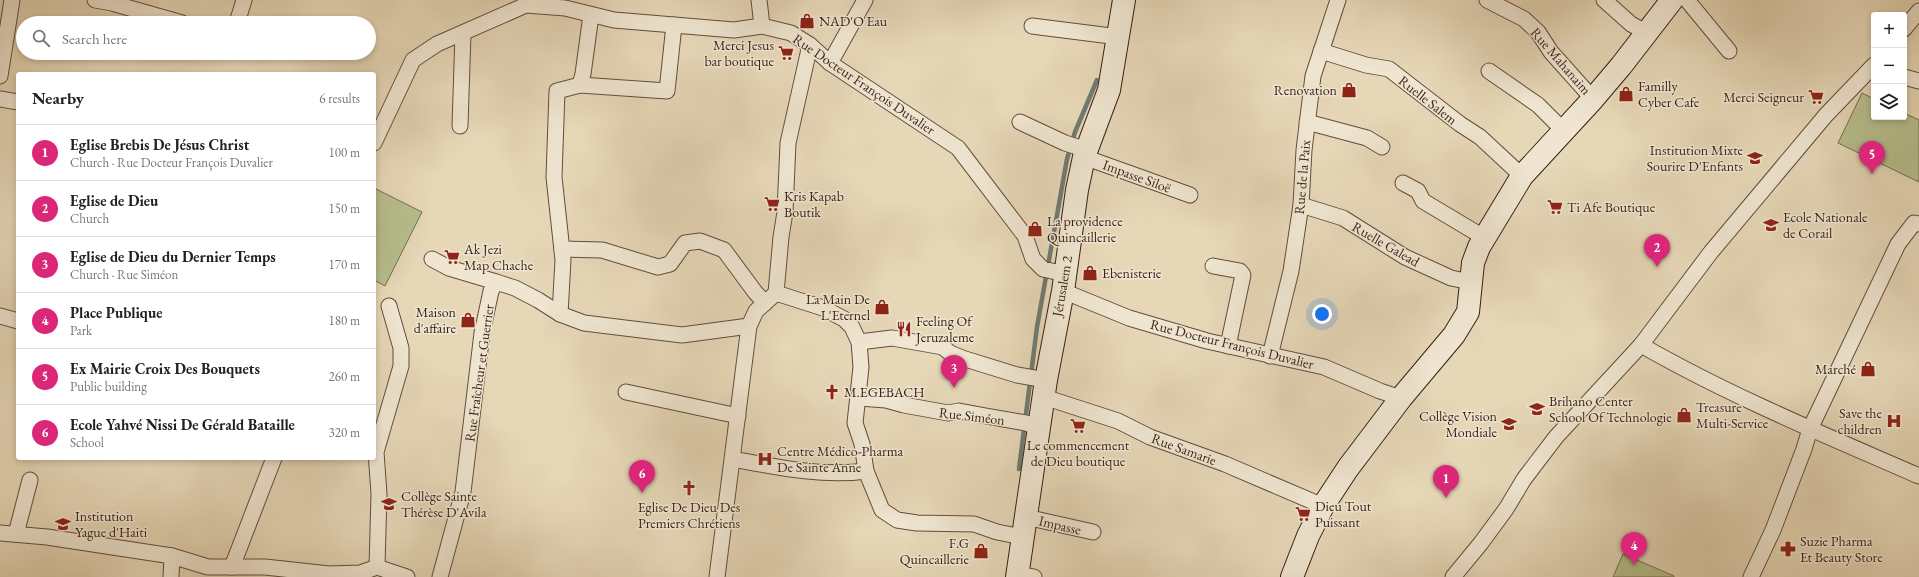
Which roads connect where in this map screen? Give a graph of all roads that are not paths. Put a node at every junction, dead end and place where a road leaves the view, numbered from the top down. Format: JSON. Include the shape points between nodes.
{"nodes":[{"id":1,"x":12,"y":0,"type":"edge"},
{"id":2,"x":94,"y":0,"type":"edge"},
{"id":3,"x":244,"y":0,"type":"edge"},
{"id":4,"x":759,"y":0,"type":"edge"},
{"id":5,"x":865,"y":0,"type":"edge"},
{"id":6,"x":1124,"y":0,"type":"edge"},
{"id":7,"x":1338,"y":0,"type":"edge"},
{"id":8,"x":1486,"y":0,"type":"edge"},
{"id":9,"x":1604,"y":0,"type":"edge"},
{"id":10,"x":1672,"y":0,"type":"edge"},
{"id":11,"x":1687,"y":0,"type":"edge"},
{"id":12,"x":525,"y":3,"type":"edge"},
{"id":13,"x":1919,"y":11,"type":"edge"},
{"id":14,"x":591,"y":15,"type":"junction"},
{"id":15,"x":158,"y":16,"type":"edge"},
{"id":16,"x":239,"y":16,"type":"edge"},
{"id":17,"x":674,"y":25,"type":"junction"},
{"id":18,"x":1907,"y":25,"type":"edge"},
{"id":19,"x":762,"y":26,"type":"junction"},
{"id":20,"x":1032,"y":26,"type":"dead end"},
{"id":21,"x":463,"y":33,"type":"junction"},
{"id":22,"x":1647,"y":33,"type":"junction"},
{"id":23,"x":1119,"y":37,"type":"junction"},
{"id":24,"x":810,"y":45,"type":"junction"},
{"id":25,"x":1321,"y":51,"type":"junction"},
{"id":26,"x":1729,"y":51,"type":"dead end"},
{"id":27,"x":830,"y":63,"type":"junction"},
{"id":28,"x":1871,"y":69,"type":"edge"},
{"id":29,"x":1490,"y":72,"type":"dead end"},
{"id":30,"x":0,"y":76,"type":"edge"},
{"id":31,"x":1907,"y":78,"type":"edge"},
{"id":32,"x":1919,"y":81,"type":"edge"},
{"id":33,"x":580,"y":85,"type":"junction"},
{"id":34,"x":0,"y":99,"type":"edge"},
{"id":35,"x":1594,"y":99,"type":"junction"},
{"id":36,"x":16,"y":102,"type":"edge"},
{"id":37,"x":1020,"y":122,"type":"dead end"},
{"id":38,"x":1307,"y":122,"type":"junction"},
{"id":39,"x":460,"y":126,"type":"dead end"},
{"id":40,"x":1564,"y":131,"type":"junction"},
{"id":41,"x":376,"y":139,"type":"edge"},
{"id":42,"x":1382,"y":147,"type":"dead end"},
{"id":43,"x":1086,"y":154,"type":"junction"},
{"id":44,"x":1522,"y":176,"type":"junction"},
{"id":45,"x":1403,"y":183,"type":"dead end"},
{"id":46,"x":1190,"y":195,"type":"dead end"},
{"id":47,"x":1301,"y":205,"type":"junction"},
{"id":48,"x":1919,"y":224,"type":"edge"},
{"id":49,"x":1485,"y":238,"type":"junction"},
{"id":50,"x":562,"y":249,"type":"junction"},
{"id":51,"x":432,"y":259,"type":"dead end"},
{"id":52,"x":1213,"y":266,"type":"dead end"},
{"id":53,"x":1056,"y":277,"type":"junction"},
{"id":54,"x":496,"y":282,"type":"junction"},
{"id":55,"x":1471,"y":282,"type":"junction"},
{"id":56,"x":771,"y":298,"type":"junction"},
{"id":57,"x":389,"y":306,"type":"dead end"},
{"id":58,"x":560,"y":314,"type":"junction"},
{"id":59,"x":0,"y":316,"type":"edge"},
{"id":60,"x":16,"y":321,"type":"edge"},
{"id":61,"x":749,"y":326,"type":"junction"},
{"id":62,"x":858,"y":342,"type":"junction"},
{"id":63,"x":1228,"y":346,"type":"junction"},
{"id":64,"x":1641,"y":346,"type":"junction"},
{"id":65,"x":1270,"y":356,"type":"junction"},
{"id":66,"x":1045,"y":388,"type":"junction"},
{"id":67,"x":626,"y":392,"type":"dead end"},
{"id":68,"x":858,"y":398,"type":"junction"},
{"id":69,"x":1401,"y":398,"type":"junction"},
{"id":70,"x":738,"y":416,"type":"junction"},
{"id":71,"x":1039,"y":428,"type":"junction"},
{"id":72,"x":1810,"y":429,"type":"junction"},
{"id":73,"x":733,"y":459,"type":"junction"},
{"id":74,"x":273,"y":460,"type":"edge"},
{"id":75,"x":866,"y":471,"type":"junction"},
{"id":76,"x":1919,"y":476,"type":"edge"},
{"id":77,"x":30,"y":480,"type":"dead end"},
{"id":78,"x":1323,"y":506,"type":"junction"},
{"id":79,"x":1025,"y":527,"type":"junction"},
{"id":80,"x":1093,"y":532,"type":"dead end"},
{"id":81,"x":0,"y":533,"type":"edge"},
{"id":82,"x":16,"y":534,"type":"junction"},
{"id":83,"x":172,"y":556,"type":"junction"},
{"id":84,"x":232,"y":567,"type":"junction"},
{"id":85,"x":377,"y":567,"type":"junction"},
{"id":86,"x":208,"y":572,"type":"edge"},
{"id":87,"x":1023,"y":576,"type":"edge"},
{"id":88,"x":171,"y":577,"type":"edge"},
{"id":89,"x":407,"y":577,"type":"edge"},
{"id":90,"x":440,"y":577,"type":"edge"},
{"id":91,"x":717,"y":577,"type":"edge"},
{"id":92,"x":1292,"y":577,"type":"edge"},
{"id":93,"x":1453,"y":577,"type":"edge"},
{"id":94,"x":1751,"y":577,"type":"edge"}],
"edges":[{"from":1,"to":30,"type":"street"},
{"from":2,"to":15,"type":"street"},
{"from":3,"to":16,"type":"street"},
{"from":4,"to":19,"type":"street"},
{"from":5,"to":27,"type":"street"},
{"from":6,"to":23,"type":"street","name":"Jérusalem 2"},
{"from":7,"to":25,"type":"street","name":"Rue de la Paix"},
{"from":8,"to":35,"type":"street","name":"Rue Mahanaim","via":[[1524,19]]},
{"from":9,"to":22,"type":"street","via":[[1631,24]]},
{"from":10,"to":22,"type":"street"},
{"from":11,"to":26,"type":"street"},
{"from":12,"to":14,"type":"street","name":"Rue Docteur François Duvalier","via":[[565,8]]},
{"from":12,"to":21,"type":"street","name":"Rue Docteur François Duvalier"},
{"from":13,"to":18,"type":"street"},
{"from":14,"to":17,"type":"street","name":"Rue Docteur François Duvalier","via":[[614,20]]},
{"from":14,"to":33,"type":"street"},
{"from":17,"to":19,"type":"street","name":"Rue Docteur François Duvalier","via":[[734,30]]},
{"from":17,"to":33,"type":"street","via":[[667,91]]},
{"from":19,"to":24,"type":"street","name":"Rue Docteur François Duvalier","via":[[791,33]]},
{"from":20,"to":23,"type":"street"},
{"from":21,"to":39,"type":"street"},
{"from":21,"to":41,"type":"street","name":"Rue Docteur François Duvalier","via":[[437,44],[413,60]]},
{"from":22,"to":35,"type":"street"},
{"from":23,"to":43,"type":"street","name":"Jérusalem 2","via":[[1109,90]]},
{"from":24,"to":27,"type":"street","name":"Rue Docteur François Duvalier"},
{"from":24,"to":56,"type":"street","via":[[788,143],[785,212]]},
{"from":25,"to":38,"type":"street","name":"Rue de la Paix","via":[[1313,76]]},
{"from":25,"to":44,"type":"street","name":"Ruelle Salem","via":[[1366,65],[1389,69],[1480,137]]},
{"from":27,"to":53,"type":"street","name":"Rue Docteur François Duvalier","via":[[958,148],[1025,236],[1033,260]]},
{"from":28,"to":64,"type":"street","via":[[1826,116],[1711,252]]},
{"from":29,"to":40,"type":"street","via":[[1538,105]]},
{"from":31,"to":32,"type":"street"},
{"from":33,"to":50,"type":"street","via":[[557,91],[554,177]]},
{"from":34,"to":36,"type":"street"},
{"from":35,"to":40,"type":"street"},
{"from":37,"to":43,"type":"street","name":"Impasse Siloë"},
{"from":38,"to":42,"type":"street","via":[[1367,138]]},
{"from":38,"to":47,"type":"street","name":"Rue de la Paix"},
{"from":40,"to":44,"type":"street"},
{"from":43,"to":46,"type":"street","name":"Impasse Siloë"},
{"from":43,"to":53,"type":"street","name":"Jérusalem 2"},
{"from":44,"to":49,"type":"street"},
{"from":45,"to":49,"type":"street","via":[[1418,191],[1423,202]]},
{"from":47,"to":55,"type":"street","name":"Ruelle Galead","via":[[1343,218],[1405,256],[1451,278]]},
{"from":47,"to":65,"type":"street","name":"Rue de la Paix","via":[[1291,271]]},
{"from":48,"to":72,"type":"street","via":[[1914,223],[1898,244]]},
{"from":49,"to":55,"type":"street","via":[[1473,263]]},
{"from":50,"to":56,"type":"street","via":[[602,250],[658,267],[670,264],[685,243],[700,241],[724,250],[755,292]]},
{"from":50,"to":58,"type":"street"},
{"from":51,"to":54,"type":"street","via":[[449,268]]},
{"from":52,"to":63,"type":"street","via":[[1240,271],[1243,275]]},
{"from":53,"to":63,"type":"street","name":"Rue Docteur François Duvalier","via":[[1129,318]]},
{"from":53,"to":66,"type":"street","name":"Jérusalem 2"},
{"from":54,"to":58,"type":"street","via":[[538,300]]},
{"from":54,"to":90,"type":"street","name":"Rue Fraîcheur et Guerrier","via":[[491,291],[482,333],[463,492]]},
{"from":55,"to":69,"type":"street","via":[[1468,312],[1454,335]]},
{"from":56,"to":61,"type":"street","via":[[756,311]]},
{"from":56,"to":62,"type":"street","name":"Impasse","via":[[823,308],[844,319],[852,327]]},
{"from":57,"to":85,"type":"street","via":[[401,348],[401,366],[376,452],[379,494]]},
{"from":58,"to":61,"type":"street","via":[[584,323],[682,335]]},
{"from":59,"to":60,"type":"street"},
{"from":61,"to":70,"type":"street"},
{"from":62,"to":66,"type":"street","name":"Rue Samarie","via":[[892,338],[943,347],[962,358],[1017,375]]},
{"from":62,"to":68,"type":"street","name":"Impasse","via":[[861,367]]},
{"from":63,"to":65,"type":"street","name":"Rue Docteur François Duvalier"},
{"from":64,"to":72,"type":"street","via":[[1690,374]]},
{"from":64,"to":93,"type":"street","via":[[1556,437],[1481,543]]},
{"from":65,"to":69,"type":"street","name":"Rue Docteur François Duvalier","via":[[1324,367]]},
{"from":66,"to":71,"type":"street","name":"Jérusalem 2"},
{"from":66,"to":78,"type":"street","name":"Rue Samarie","via":[[1150,437],[1225,464]]},
{"from":67,"to":70,"type":"street"},
{"from":68,"to":71,"type":"street","name":"Rue Siméon","via":[[886,400],[948,413],[959,411],[1026,423]]},
{"from":68,"to":75,"type":"street","name":"Impasse","via":[[855,423],[862,444]]},
{"from":69,"to":78,"type":"street"},
{"from":70,"to":73,"type":"street"},
{"from":71,"to":79,"type":"street","name":"Jérusalem 2"},
{"from":72,"to":76,"type":"street"},
{"from":72,"to":94,"type":"street","via":[[1773,530]]},
{"from":73,"to":75,"type":"street","via":[[789,469],[848,474]]},
{"from":73,"to":91,"type":"street"},
{"from":74,"to":84,"type":"street"},
{"from":75,"to":79,"type":"street","name":"Impasse","via":[[882,510],[897,520],[974,524],[997,532]]},
{"from":77,"to":82,"type":"street"},
{"from":78,"to":92,"type":"street"},
{"from":79,"to":80,"type":"street","name":"Impasse"},
{"from":79,"to":87,"type":"street","name":"Jérusalem 2"},
{"from":81,"to":82,"type":"street"},
{"from":82,"to":83,"type":"street"},
{"from":83,"to":86,"type":"street"},
{"from":83,"to":88,"type":"street"},
{"from":84,"to":85,"type":"street","via":[[264,567],[329,574],[360,573]]},
{"from":84,"to":86,"type":"street"},
{"from":85,"to":89,"type":"street"}]}
